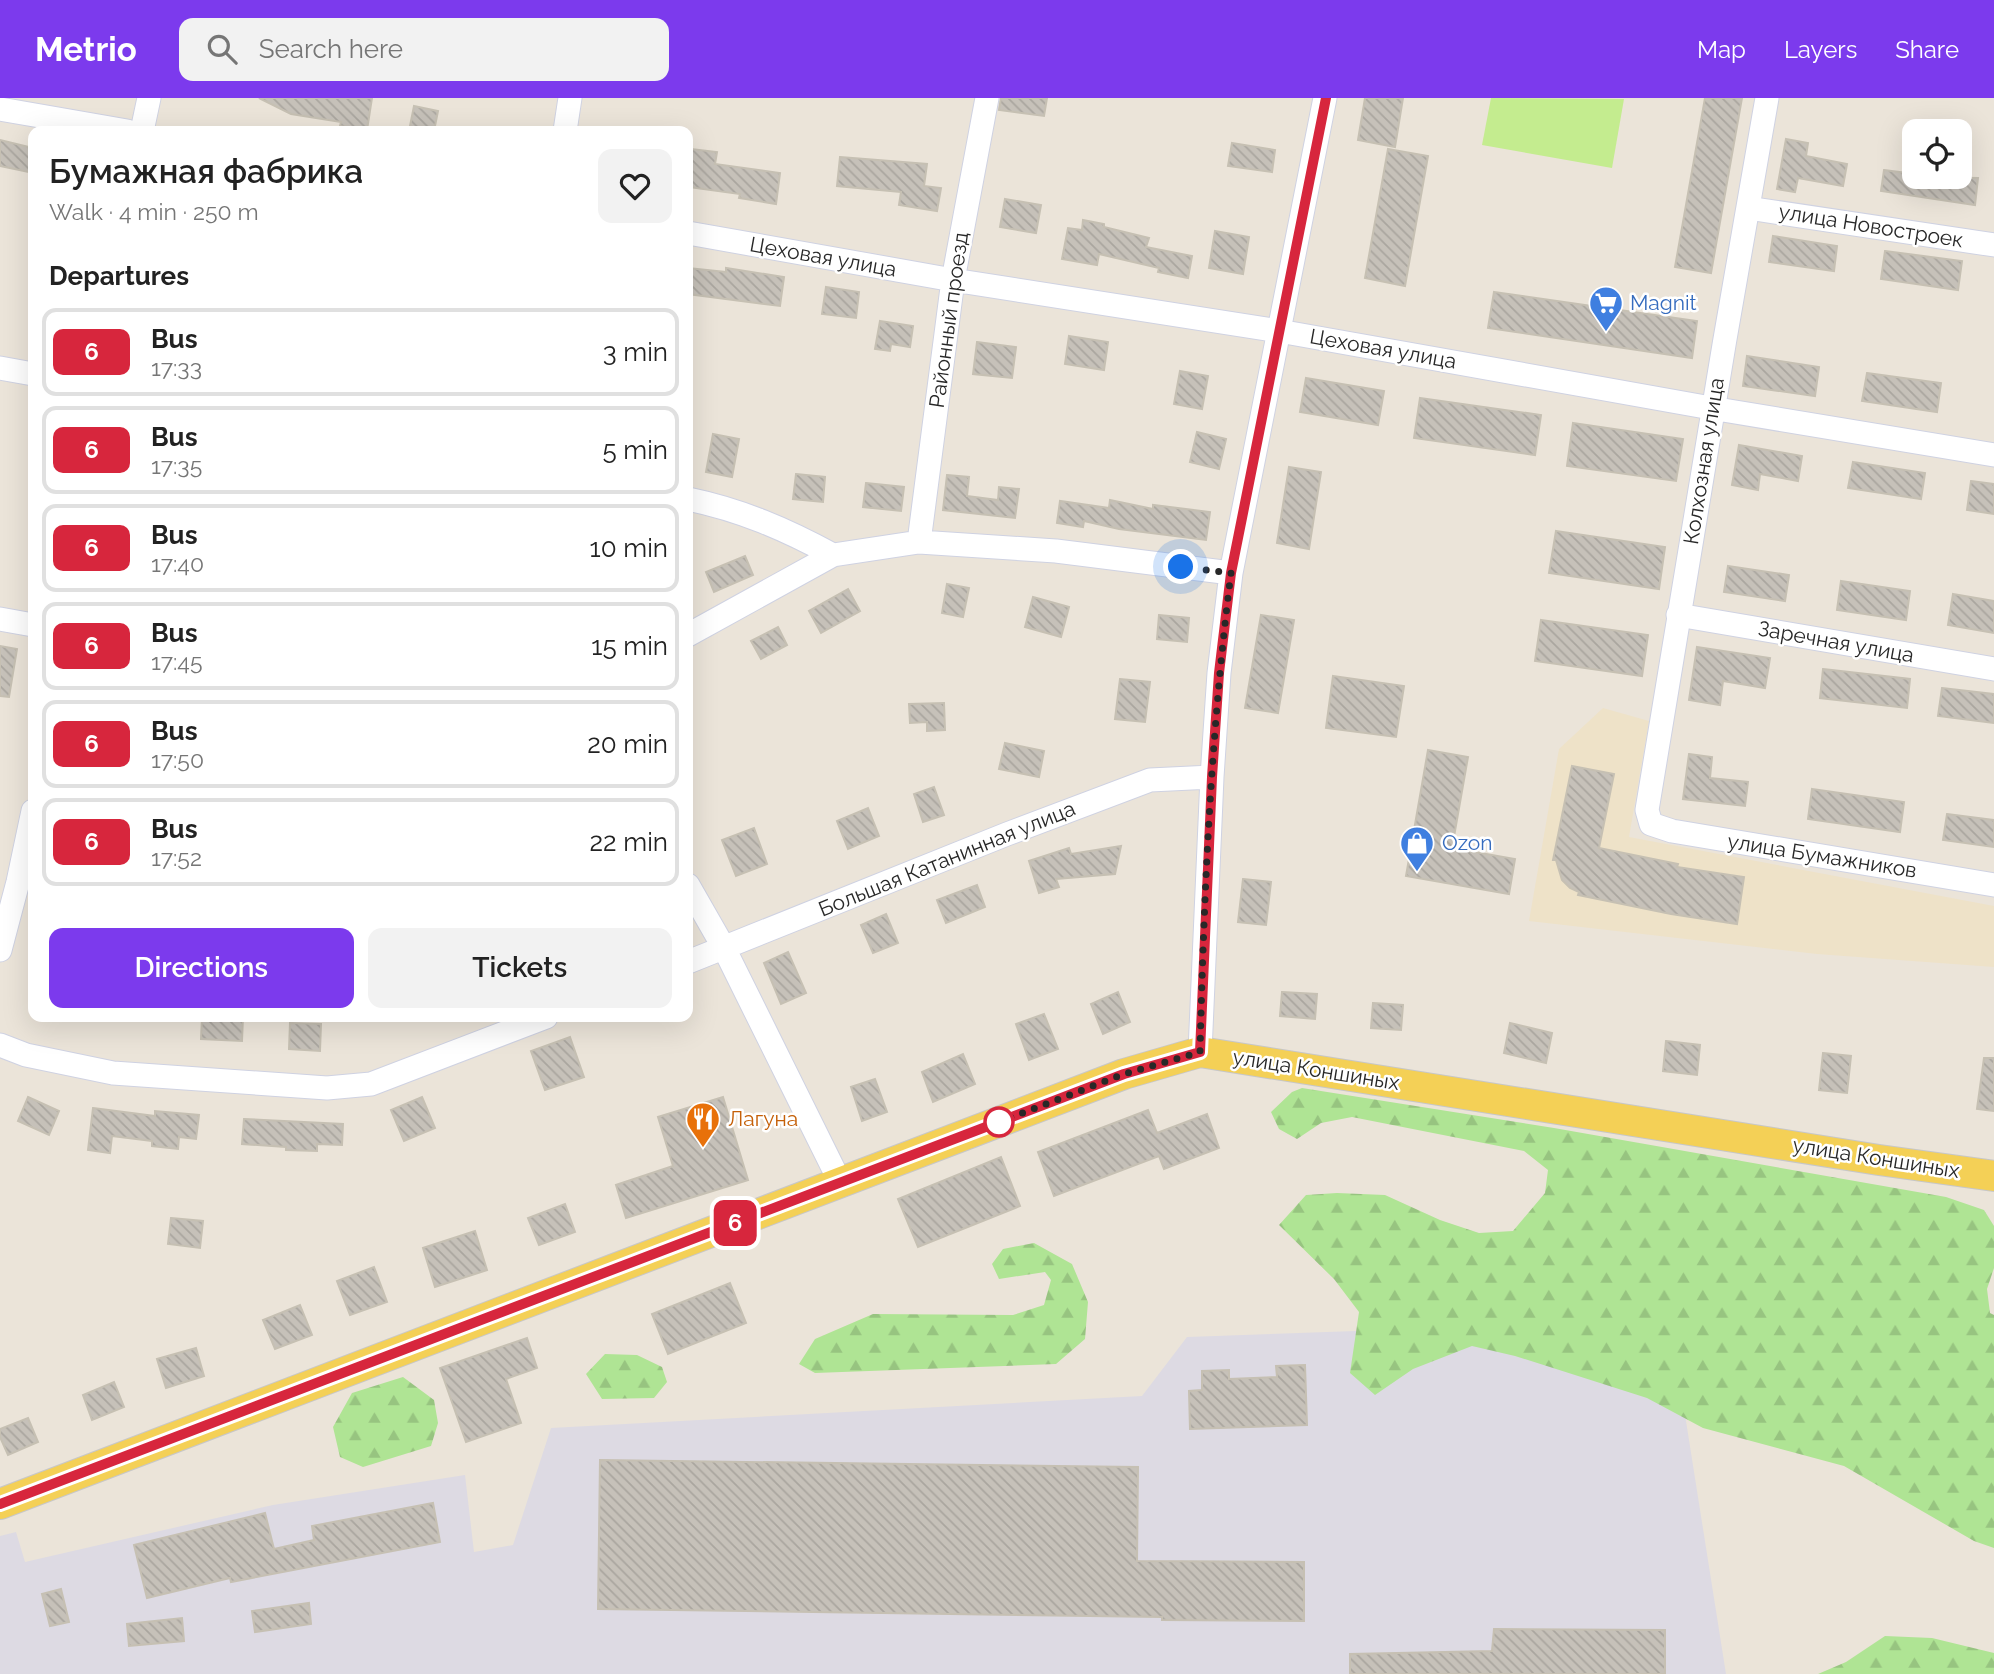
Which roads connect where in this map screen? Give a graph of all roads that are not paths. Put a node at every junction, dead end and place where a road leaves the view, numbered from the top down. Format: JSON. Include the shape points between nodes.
{"nodes":[{"id":1,"x":149,"y":98,"type":"edge"},
{"id":2,"x":570,"y":98,"type":"edge"},
{"id":3,"x":987,"y":98,"type":"edge"},
{"id":4,"x":1325,"y":98,"type":"edge"},
{"id":5,"x":1767,"y":98,"type":"edge"},
{"id":6,"x":0,"y":110,"type":"edge"},
{"id":7,"x":97,"y":126,"type":"edge"},
{"id":8,"x":143,"y":126,"type":"edge"},
{"id":9,"x":566,"y":126,"type":"edge"},
{"id":10,"x":1748,"y":208,"type":"junction"},
{"id":11,"x":693,"y":234,"type":"edge"},
{"id":12,"x":1994,"y":245,"type":"edge"},
{"id":13,"x":953,"y":280,"type":"junction"},
{"id":14,"x":1279,"y":331,"type":"junction"},
{"id":15,"x":0,"y":368,"type":"edge"},
{"id":16,"x":28,"y":373,"type":"edge"},
{"id":17,"x":1711,"y":408,"type":"junction"},
{"id":18,"x":1994,"y":455,"type":"edge"},
{"id":19,"x":693,"y":500,"type":"edge"},
{"id":20,"x":919,"y":542,"type":"junction"},
{"id":21,"x":833,"y":555,"type":"junction"},
{"id":22,"x":1231,"y":573,"type":"junction"},
{"id":23,"x":1678,"y":615,"type":"junction"},
{"id":24,"x":0,"y":619,"type":"edge"},
{"id":25,"x":28,"y":624,"type":"edge"},
{"id":26,"x":693,"y":632,"type":"edge"},
{"id":27,"x":1994,"y":669,"type":"edge"},
{"id":28,"x":1212,"y":777,"type":"junction"},
{"id":29,"x":1651,"y":824,"type":"joint"},
{"id":30,"x":28,"y":834,"type":"edge"},
{"id":31,"x":1994,"y":885,"type":"edge"},
{"id":32,"x":693,"y":895,"type":"edge"},
{"id":33,"x":724,"y":948,"type":"junction"},
{"id":34,"x":0,"y":950,"type":"edge"},
{"id":35,"x":693,"y":960,"type":"edge"},
{"id":36,"x":533,"y":1022,"type":"edge"},
{"id":37,"x":0,"y":1045,"type":"edge"},
{"id":38,"x":1200,"y":1052,"type":"junction"},
{"id":39,"x":1994,"y":1176,"type":"edge"},
{"id":40,"x":840,"y":1182,"type":"junction"},
{"id":41,"x":0,"y":1504,"type":"edge"}],
"edges":[{"from":1,"to":8,"type":"street"},
{"from":2,"to":9,"type":"street"},
{"from":3,"to":13,"type":"street","name":"Районный проезд"},
{"from":4,"to":14,"type":"street"},
{"from":5,"to":10,"type":"street","name":"Колхозная улица"},
{"from":6,"to":7,"type":"street"},
{"from":10,"to":12,"type":"street","name":"улица Новостроек"},
{"from":10,"to":17,"type":"street","name":"Колхозная улица"},
{"from":11,"to":13,"type":"street","name":"Цеховая улица"},
{"from":13,"to":14,"type":"street","name":"Цеховая улица"},
{"from":13,"to":20,"type":"street","name":"Районный проезд"},
{"from":14,"to":17,"type":"street","name":"Цеховая улица"},
{"from":14,"to":22,"type":"street"},
{"from":15,"to":16,"type":"street"},
{"from":17,"to":18,"type":"street","name":"Цеховая улица"},
{"from":17,"to":23,"type":"street","name":"Колхозная улица"},
{"from":19,"to":21,"type":"street","via":[[784,529]]},
{"from":20,"to":21,"type":"street"},
{"from":20,"to":22,"type":"street","via":[[1056,551]]},
{"from":21,"to":26,"type":"street"},
{"from":22,"to":28,"type":"street"},
{"from":23,"to":27,"type":"street","name":"Заречная улица"},
{"from":23,"to":29,"type":"street","name":"Колхозная улица","via":[[1647,810]]},
{"from":24,"to":25,"type":"street"},
{"from":28,"to":33,"type":"street","name":"Большая Катанинная улица","via":[[1150,780]]},
{"from":28,"to":38,"type":"street"},
{"from":29,"to":31,"type":"street","name":"улица Бумажников"},
{"from":30,"to":34,"type":"street"},
{"from":32,"to":33,"type":"street"},
{"from":33,"to":35,"type":"street","name":"Большая Катанинная улица"},
{"from":33,"to":40,"type":"street"},
{"from":36,"to":37,"type":"street","via":[[371,1084],[327,1088],[113,1073]]},
{"from":38,"to":39,"type":"main road","name":"улица Коншиных"},
{"from":38,"to":40,"type":"main road","name":"улица Коншиных","via":[[1124,1074]]},
{"from":40,"to":41,"type":"main road","name":"улица Коншиных"}]}
